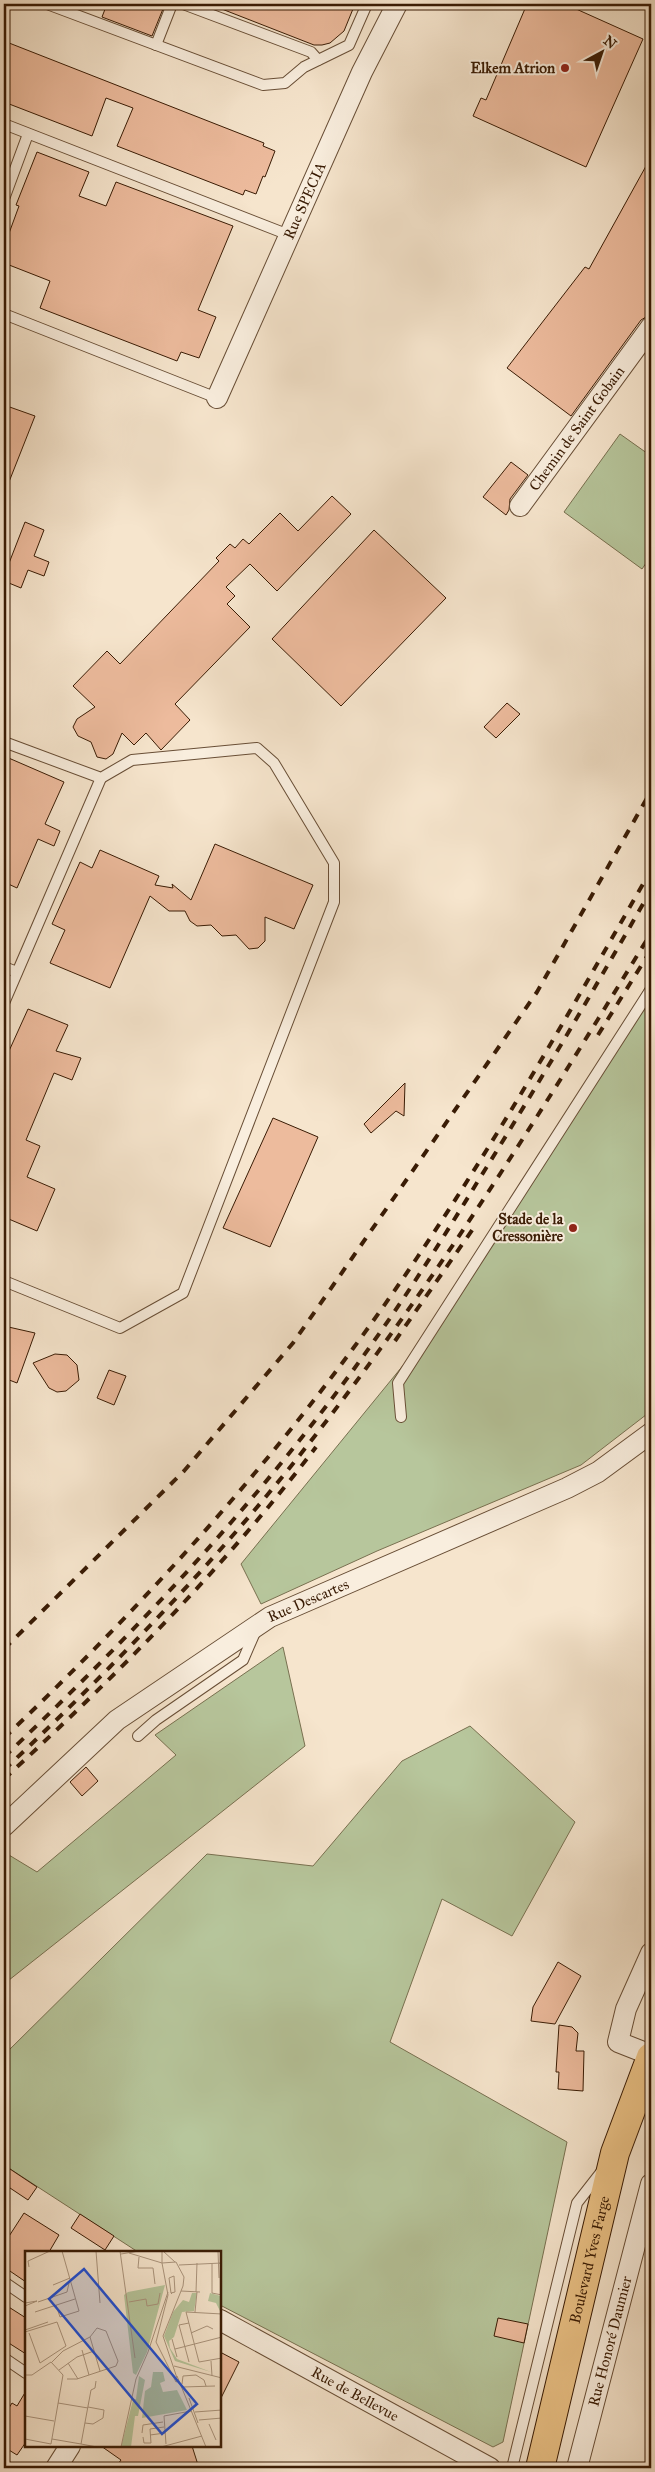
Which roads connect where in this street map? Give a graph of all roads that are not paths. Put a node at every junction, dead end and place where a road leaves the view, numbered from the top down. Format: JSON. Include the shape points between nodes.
{"nodes":[{"id":1,"x":47,"y":4,"type":"edge"},
{"id":2,"x":172,"y":4,"type":"edge"},
{"id":3,"x":183,"y":4,"type":"edge"},
{"id":4,"x":367,"y":4,"type":"edge"},
{"id":5,"x":397,"y":4,"type":"edge"},
{"id":6,"x":156,"y":45,"type":"junction"},
{"id":7,"x":318,"y":60,"type":"junction"},
{"id":8,"x":4,"y":124,"type":"edge"},
{"id":9,"x":28,"y":134,"type":"junction"},
{"id":10,"x":4,"y":200,"type":"edge"},
{"id":11,"x":289,"y":235,"type":"junction"},
{"id":12,"x":4,"y":314,"type":"edge"},
{"id":13,"x":651,"y":327,"type":"edge"},
{"id":14,"x":216,"y":398,"type":"joint"},
{"id":15,"x":520,"y":506,"type":"dead end"},
{"id":16,"x":4,"y":742,"type":"edge"},
{"id":17,"x":100,"y":778,"type":"junction"},
{"id":18,"x":4,"y":967,"type":"edge"},
{"id":19,"x":17,"y":972,"type":"junction"},
{"id":20,"x":651,"y":989,"type":"edge"},
{"id":21,"x":4,"y":1003,"type":"edge"},
{"id":22,"x":4,"y":1281,"type":"edge"},
{"id":23,"x":401,"y":1417,"type":"dead end"},
{"id":24,"x":651,"y":1433,"type":"edge"},
{"id":25,"x":258,"y":1625,"type":"junction"},
{"id":26,"x":138,"y":1736,"type":"dead end"},
{"id":27,"x":4,"y":1826,"type":"edge"},
{"id":28,"x":651,"y":1953,"type":"edge"},
{"id":29,"x":651,"y":2056,"type":"edge"},
{"id":30,"x":616,"y":2153,"type":"junction"},
{"id":31,"x":651,"y":2184,"type":"edge"},
{"id":32,"x":4,"y":2282,"type":"edge"},
{"id":33,"x":25,"y":2296,"type":"edge"},
{"id":34,"x":221,"y":2321,"type":"edge"},
{"id":35,"x":4,"y":2358,"type":"edge"},
{"id":36,"x":25,"y":2372,"type":"edge"},
{"id":37,"x":69,"y":2447,"type":"edge"},
{"id":38,"x":4,"y":2465,"type":"edge"},
{"id":39,"x":9,"y":2468,"type":"edge"},
{"id":40,"x":56,"y":2468,"type":"edge"},
{"id":41,"x":490,"y":2468,"type":"edge"},
{"id":42,"x":512,"y":2468,"type":"edge"},
{"id":43,"x":540,"y":2468,"type":"edge"},
{"id":44,"x":577,"y":2468,"type":"edge"}],
"edges":[{"from":1,"to":6,"type":"lane"},
{"from":2,"to":6,"type":"lane"},
{"from":3,"to":7,"type":"lane","via":[[311,52]]},
{"from":4,"to":7,"type":"lane","via":[[349,45]]},
{"from":5,"to":11,"type":"street","name":"Rue SPECIA","via":[[362,72]]},
{"from":6,"to":7,"type":"lane","via":[[263,85],[285,83]]},
{"from":8,"to":9,"type":"lane"},
{"from":9,"to":10,"type":"lane"},
{"from":9,"to":11,"type":"lane"},
{"from":11,"to":14,"type":"street","name":"Rue SPECIA"},
{"from":12,"to":14,"type":"lane"},
{"from":13,"to":15,"type":"street","name":"Chemin de Saint Gobain"},
{"from":16,"to":17,"type":"lane"},
{"from":17,"to":19,"type":"lane"},
{"from":17,"to":22,"type":"lane","via":[[132,760],[257,748],[274,763],[334,863],[334,902],[183,1293],[120,1328]]},
{"from":18,"to":19,"type":"lane"},
{"from":19,"to":21,"type":"lane"},
{"from":20,"to":23,"type":"lane","via":[[398,1383]]},
{"from":24,"to":25,"type":"street","name":"Rue Descartes","via":[[598,1472],[567,1488]]},
{"from":25,"to":26,"type":"lane","via":[[243,1660]]},
{"from":25,"to":27,"type":"street","name":"Rue Descartes","via":[[117,1720]]},
{"from":28,"to":29,"type":"street","via":[[626,2009],[618,2042]]},
{"from":29,"to":30,"type":"main road","name":"Boulevard Yves Farge"},
{"from":30,"to":42,"type":"lane","via":[[577,2203]]},
{"from":30,"to":43,"type":"main road","name":"Boulevard Yves Farge"},
{"from":31,"to":44,"type":"street","name":"Rue Honoré Daumier"},
{"from":32,"to":33,"type":"lane"},
{"from":34,"to":41,"type":"street","name":"Rue de Bellevue"},
{"from":35,"to":36,"type":"lane"},
{"from":37,"to":40,"type":"street"},
{"from":38,"to":39,"type":"lane"}]}
